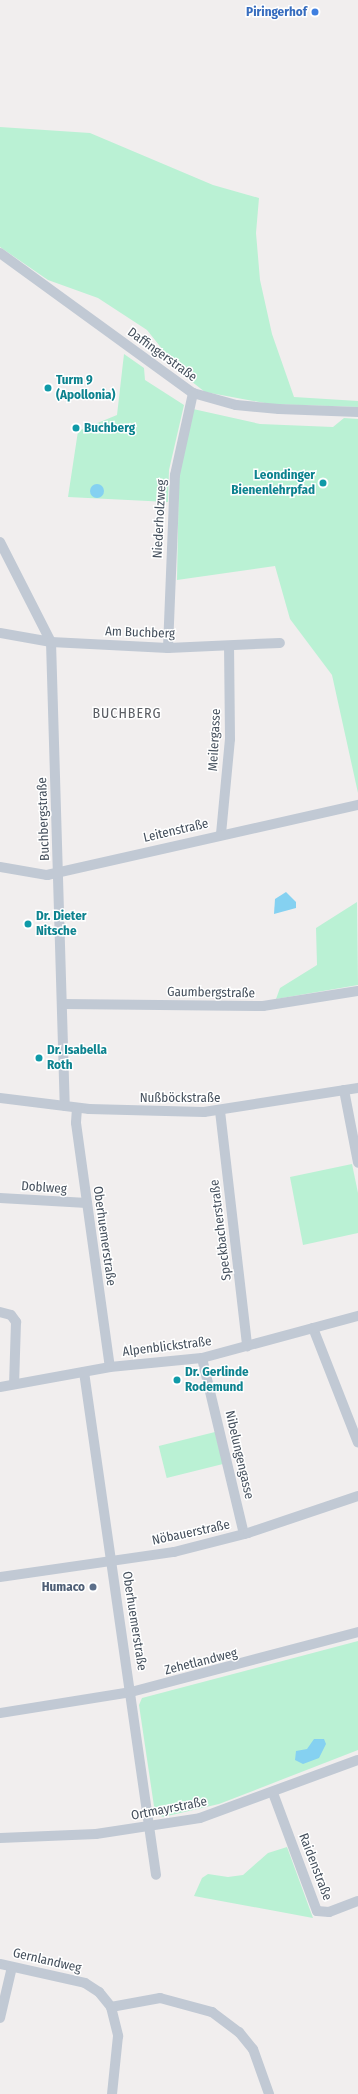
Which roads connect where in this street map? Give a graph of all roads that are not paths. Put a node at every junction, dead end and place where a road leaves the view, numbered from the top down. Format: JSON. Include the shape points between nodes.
{"nodes":[{"id":1,"x":0,"y":253,"type":"edge"},
{"id":2,"x":193,"y":393,"type":"junction"},
{"id":3,"x":358,"y":412,"type":"edge"},
{"id":4,"x":0,"y":542,"type":"edge"},
{"id":5,"x":0,"y":633,"type":"edge"},
{"id":6,"x":51,"y":642,"type":"junction"},
{"id":7,"x":280,"y":643,"type":"dead end"},
{"id":8,"x":168,"y":648,"type":"junction"},
{"id":9,"x":229,"y":648,"type":"junction"},
{"id":10,"x":358,"y":805,"type":"edge"},
{"id":11,"x":221,"y":834,"type":"junction"},
{"id":12,"x":0,"y":867,"type":"edge"},
{"id":13,"x":59,"y":872,"type":"junction"},
{"id":14,"x":358,"y":991,"type":"edge"},
{"id":15,"x":63,"y":1004,"type":"junction"},
{"id":16,"x":358,"y":1088,"type":"edge"},
{"id":17,"x":344,"y":1090,"type":"junction"},
{"id":18,"x":0,"y":1098,"type":"edge"},
{"id":19,"x":65,"y":1106,"type":"junction"},
{"id":20,"x":77,"y":1108,"type":"junction"},
{"id":21,"x":220,"y":1111,"type":"junction"},
{"id":22,"x":358,"y":1163,"type":"edge"},
{"id":23,"x":0,"y":1198,"type":"edge"},
{"id":24,"x":87,"y":1203,"type":"junction"},
{"id":25,"x":0,"y":1312,"type":"edge"},
{"id":26,"x":358,"y":1316,"type":"edge"},
{"id":27,"x":313,"y":1328,"type":"junction"},
{"id":28,"x":247,"y":1346,"type":"junction"},
{"id":29,"x":202,"y":1358,"type":"junction"},
{"id":30,"x":110,"y":1367,"type":"junction"},
{"id":31,"x":84,"y":1372,"type":"junction"},
{"id":32,"x":14,"y":1384,"type":"junction"},
{"id":33,"x":0,"y":1386,"type":"edge"},
{"id":34,"x":358,"y":1443,"type":"edge"},
{"id":35,"x":358,"y":1496,"type":"edge"},
{"id":36,"x":244,"y":1534,"type":"junction"},
{"id":37,"x":111,"y":1559,"type":"junction"},
{"id":38,"x":0,"y":1577,"type":"edge"},
{"id":39,"x":358,"y":1632,"type":"edge"},
{"id":40,"x":131,"y":1692,"type":"junction"},
{"id":41,"x":0,"y":1713,"type":"edge"},
{"id":42,"x":358,"y":1760,"type":"edge"},
{"id":43,"x":273,"y":1793,"type":"junction"},
{"id":44,"x":150,"y":1827,"type":"junction"},
{"id":45,"x":0,"y":1838,"type":"edge"},
{"id":46,"x":156,"y":1875,"type":"dead end"},
{"id":47,"x":358,"y":1901,"type":"edge"},
{"id":48,"x":0,"y":1964,"type":"edge"},
{"id":49,"x":12,"y":1967,"type":"junction"},
{"id":50,"x":111,"y":2007,"type":"junction"},
{"id":51,"x":0,"y":2018,"type":"edge"},
{"id":52,"x":112,"y":2094,"type":"edge"},
{"id":53,"x":270,"y":2094,"type":"edge"}],
"edges":[{"from":1,"to":2,"type":"street","name":"Daffingerstraße"},
{"from":2,"to":3,"type":"street","name":"Daffingerstraße","via":[[236,405]]},
{"from":2,"to":8,"type":"street","name":"Niederholzweg","via":[[175,475]]},
{"from":4,"to":6,"type":"street","name":"Buchbergstraße"},
{"from":5,"to":6,"type":"street","name":"Am Buchberg"},
{"from":6,"to":8,"type":"street","name":"Am Buchberg"},
{"from":6,"to":13,"type":"street","name":"Buchbergstraße"},
{"from":7,"to":9,"type":"street","name":"Am Buchberg"},
{"from":8,"to":9,"type":"street","name":"Am Buchberg"},
{"from":9,"to":11,"type":"street","name":"Meilergasse","via":[[230,739]]},
{"from":10,"to":11,"type":"street","name":"Leitenstraße"},
{"from":11,"to":13,"type":"street","name":"Leitenstraße"},
{"from":12,"to":13,"type":"street","name":"Leitenstraße","via":[[47,875]]},
{"from":13,"to":15,"type":"street","name":"Buchbergstraße"},
{"from":14,"to":15,"type":"street","name":"Gaumbergstraße","via":[[263,1006]]},
{"from":15,"to":19,"type":"street","name":"Buchbergstraße"},
{"from":16,"to":17,"type":"street","name":"Nußböckstraße"},
{"from":17,"to":21,"type":"street","name":"Nußböckstraße"},
{"from":17,"to":22,"type":"street"},
{"from":18,"to":19,"type":"street","name":"Nußböckstraße"},
{"from":19,"to":20,"type":"street","name":"Nußböckstraße"},
{"from":20,"to":21,"type":"street","name":"Nußböckstraße"},
{"from":20,"to":24,"type":"street","name":"Oberhuemerstraße","via":[[76,1123]]},
{"from":21,"to":28,"type":"street","name":"Speckbacherstraße"},
{"from":23,"to":24,"type":"street","name":"Doblweg"},
{"from":24,"to":30,"type":"street","name":"Oberhuemerstraße"},
{"from":25,"to":32,"type":"street","via":[[11,1315],[16,1322]]},
{"from":26,"to":27,"type":"street","name":"Alpenblickstraße"},
{"from":27,"to":28,"type":"street","name":"Alpenblickstraße"},
{"from":27,"to":34,"type":"street"},
{"from":28,"to":29,"type":"street","name":"Alpenblickstraße"},
{"from":29,"to":30,"type":"street","name":"Alpenblickstraße"},
{"from":29,"to":36,"type":"street","name":"Nibelungengasse"},
{"from":30,"to":31,"type":"street","name":"Alpenblickstraße"},
{"from":31,"to":32,"type":"street","name":"Alpenblickstraße"},
{"from":31,"to":37,"type":"street","name":"Oberhuemerstraße"},
{"from":32,"to":33,"type":"street","name":"Alpenblickstraße"},
{"from":35,"to":36,"type":"street","name":"Nöbauerstraße"},
{"from":36,"to":37,"type":"street","name":"Nöbauerstraße","via":[[174,1552]]},
{"from":37,"to":38,"type":"street","name":"Nöbauerstraße"},
{"from":37,"to":40,"type":"street","name":"Oberhuemerstraße"},
{"from":39,"to":40,"type":"street","name":"Zehetlandweg"},
{"from":40,"to":41,"type":"street","name":"Zehetlandweg"},
{"from":40,"to":44,"type":"street","name":"Oberhuemerstraße"},
{"from":42,"to":43,"type":"street","name":"Ortmayrstraße"},
{"from":43,"to":44,"type":"street","name":"Ortmayrstraße","via":[[200,1818]]},
{"from":43,"to":47,"type":"street","name":"Raidenstraße","via":[[317,1910],[329,1912]]},
{"from":44,"to":45,"type":"street","name":"Ortmayrstraße","via":[[34,1839]]},
{"from":44,"to":46,"type":"street","name":"Oberhuemerstraße"},
{"from":48,"to":49,"type":"street","name":"Gernlandweg"},
{"from":49,"to":50,"type":"street","name":"Gernlandweg","via":[[85,1984],[99,1992]]},
{"from":49,"to":51,"type":"street"},
{"from":50,"to":52,"type":"street","via":[[118,2036]]},
{"from":50,"to":53,"type":"street","via":[[160,1998],[212,2012],[247,2041],[263,2071]]}]}
